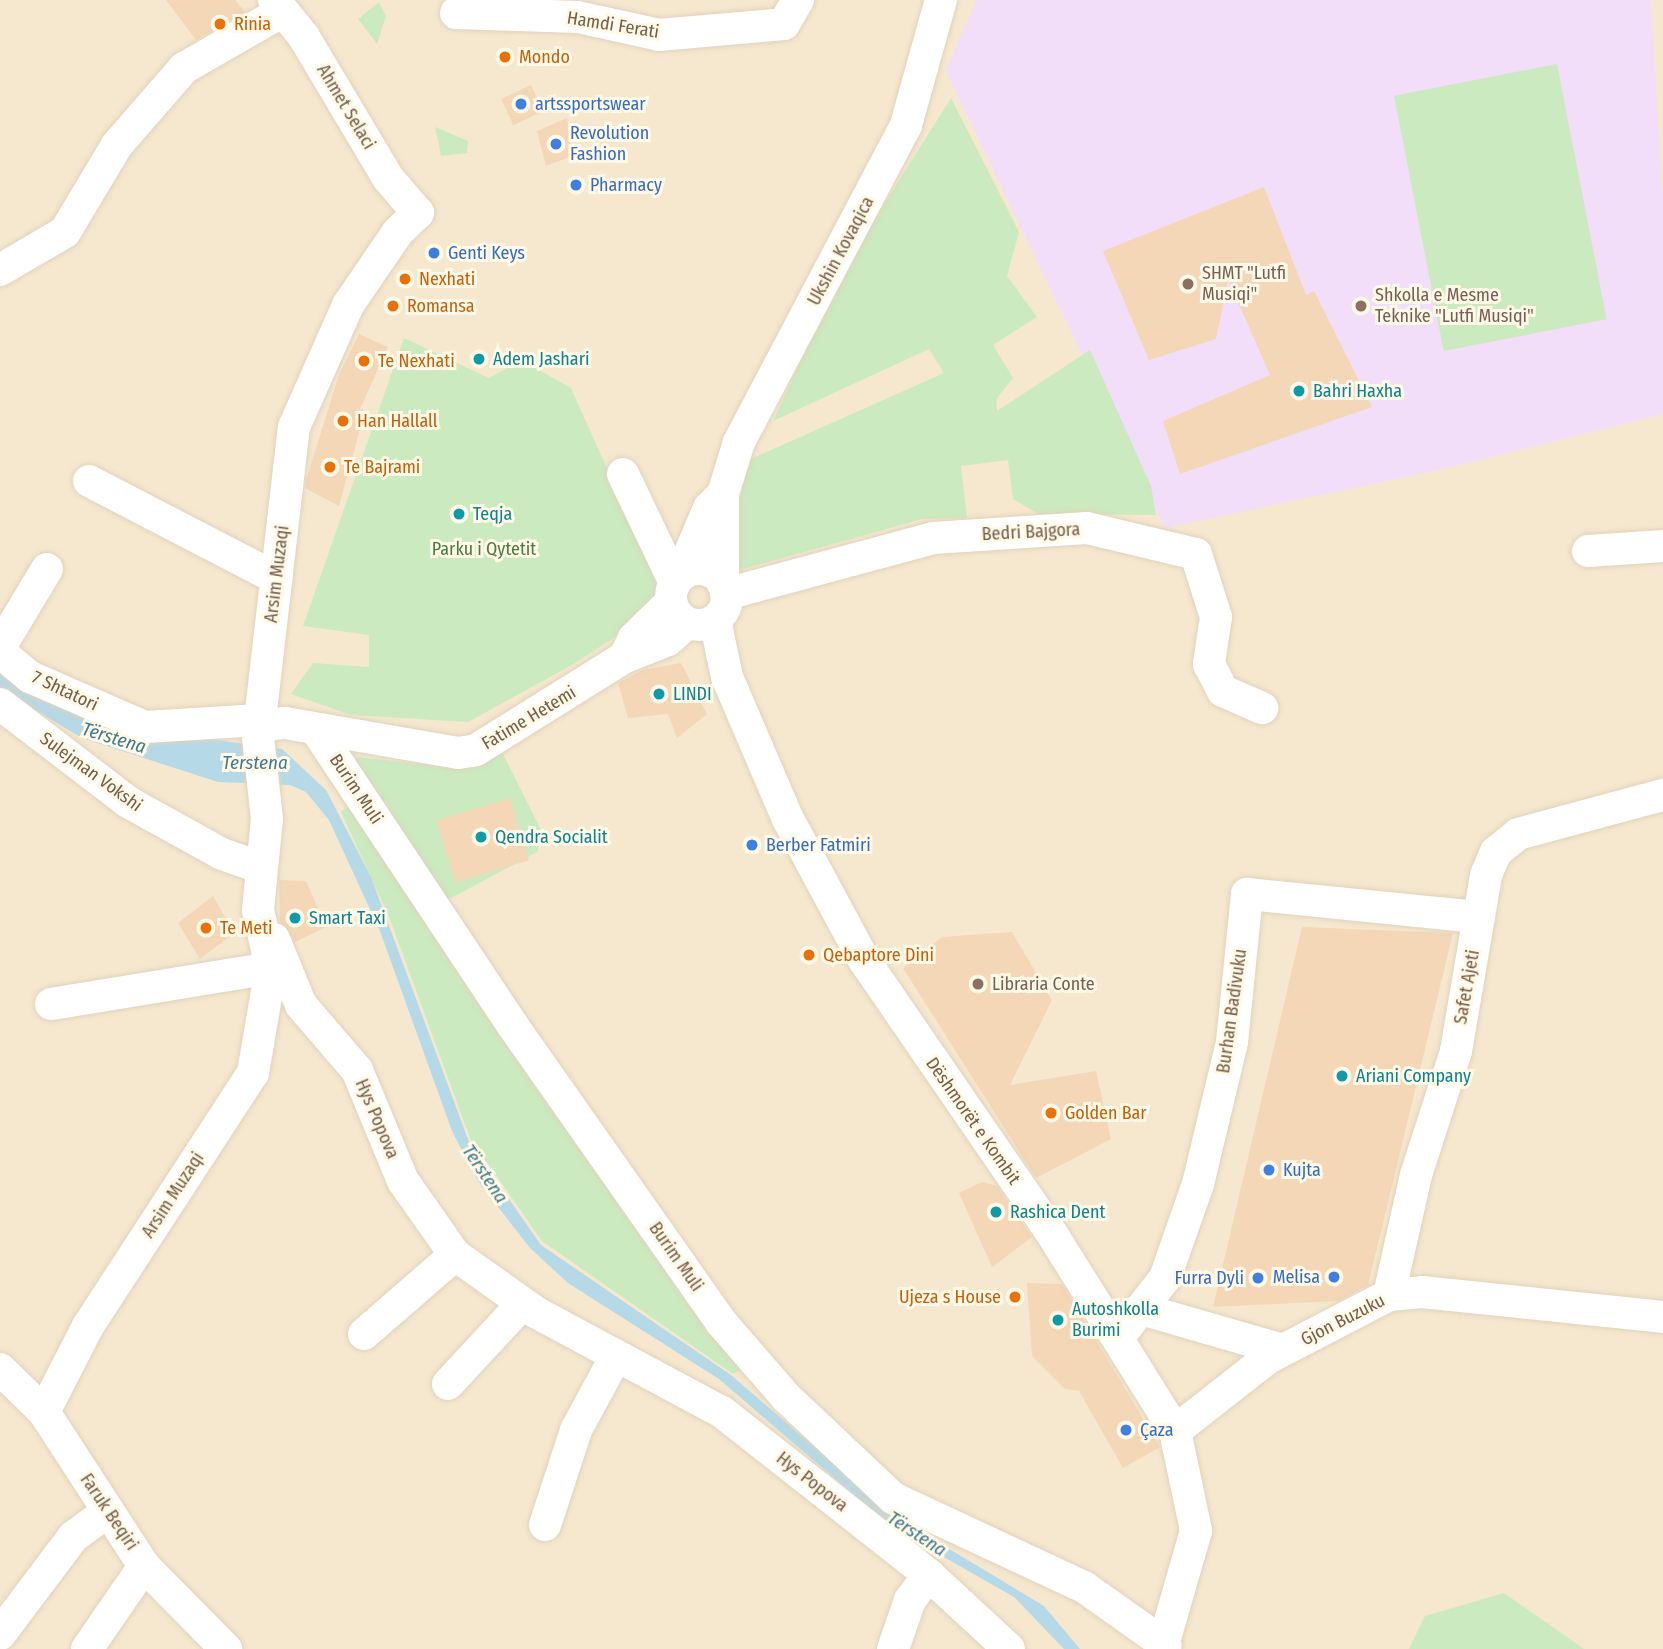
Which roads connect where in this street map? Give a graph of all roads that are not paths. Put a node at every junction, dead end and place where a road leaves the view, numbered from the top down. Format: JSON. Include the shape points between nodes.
{"nodes":[{"id":1,"x":798,"y":0,"type":"edge"},
{"id":2,"x":941,"y":0,"type":"edge"},
{"id":3,"x":279,"y":5,"type":"edge"},
{"id":4,"x":599,"y":10,"type":"edge"},
{"id":5,"x":456,"y":13,"type":"dead end"},
{"id":6,"x":418,"y":214,"type":"joint"},
{"id":7,"x":0,"y":271,"type":"edge"},
{"id":8,"x":623,"y":474,"type":"dead end"},
{"id":9,"x":89,"y":481,"type":"dead end"},
{"id":10,"x":723,"y":494,"type":"junction"},
{"id":11,"x":1663,"y":546,"type":"edge"},
{"id":12,"x":1588,"y":551,"type":"dead end"},
{"id":13,"x":47,"y":569,"type":"dead end"},
{"id":14,"x":276,"y":578,"type":"junction"},
{"id":15,"x":696,"y":601,"type":"junction"},
{"id":16,"x":0,"y":647,"type":"edge"},
{"id":17,"x":0,"y":652,"type":"edge"},
{"id":18,"x":0,"y":704,"type":"edge"},
{"id":19,"x":1262,"y":708,"type":"dead end"},
{"id":20,"x":259,"y":728,"type":"junction"},
{"id":21,"x":317,"y":732,"type":"junction"},
{"id":22,"x":1663,"y":795,"type":"edge"},
{"id":23,"x":262,"y":868,"type":"junction"},
{"id":24,"x":258,"y":910,"type":"junction"},
{"id":25,"x":1479,"y":917,"type":"junction"},
{"id":26,"x":271,"y":968,"type":"junction"},
{"id":27,"x":51,"y":1004,"type":"dead end"},
{"id":28,"x":455,"y":1255,"type":"junction"},
{"id":29,"x":1389,"y":1295,"type":"junction"},
{"id":30,"x":523,"y":1303,"type":"junction"},
{"id":31,"x":1141,"y":1308,"type":"junction"},
{"id":32,"x":1663,"y":1317,"type":"edge"},
{"id":33,"x":364,"y":1334,"type":"dead end"},
{"id":34,"x":1118,"y":1338,"type":"junction"},
{"id":35,"x":1283,"y":1350,"type":"junction"},
{"id":36,"x":616,"y":1356,"type":"junction"},
{"id":37,"x":0,"y":1369,"type":"edge"},
{"id":38,"x":448,"y":1384,"type":"dead end"},
{"id":39,"x":44,"y":1412,"type":"junction"},
{"id":40,"x":1175,"y":1431,"type":"junction"},
{"id":41,"x":107,"y":1512,"type":"junction"},
{"id":42,"x":545,"y":1525,"type":"dead end"},
{"id":43,"x":144,"y":1566,"type":"junction"},
{"id":44,"x":929,"y":1575,"type":"junction"},
{"id":45,"x":0,"y":1634,"type":"edge"},
{"id":46,"x":1171,"y":1648,"type":"edge"},
{"id":47,"x":88,"y":1649,"type":"edge"},
{"id":48,"x":226,"y":1649,"type":"edge"},
{"id":49,"x":893,"y":1649,"type":"edge"},
{"id":50,"x":1009,"y":1649,"type":"edge"}],
"edges":[{"from":1,"to":4,"type":"street","name":"Hamdi Ferati","via":[[784,24],[659,35]]},
{"from":2,"to":10,"type":"street","name":"Ukshin Kovaqica","via":[[906,125],[745,425]]},
{"from":3,"to":6,"type":"street","name":"Ahmet Selaci","via":[[388,178]]},
{"from":3,"to":7,"type":"street","via":[[184,68],[117,145],[65,232]]},
{"from":4,"to":5,"type":"street","name":"Hamdi Ferati"},
{"from":6,"to":14,"type":"street","name":"Arsim Muzaqi","via":[[398,232],[348,305],[294,427]]},
{"from":8,"to":15,"type":"street"},
{"from":9,"to":14,"type":"street"},
{"from":10,"to":15,"type":"street","name":"Dëshmorët e Kombit"},
{"from":10,"to":15,"type":"street","via":[[709,508]]},
{"from":11,"to":12,"type":"street"},
{"from":13,"to":16,"type":"street"},
{"from":14,"to":20,"type":"street","name":"Arsim Muzaqi"},
{"from":15,"to":19,"type":"street","name":"Bedri Bajgora","via":[[933,538],[1087,528],[1196,554],[1216,617],[1209,664],[1223,691]]},
{"from":15,"to":21,"type":"street","name":"Fatime Hetemi","via":[[644,654],[625,657],[476,750],[458,753]]},
{"from":15,"to":34,"type":"street","name":"Dëshmorët e Kombit","via":[[712,665],[727,677],[789,819],[864,960]]},
{"from":17,"to":20,"type":"street","name":"7 Shtatori","via":[[30,677],[145,727]]},
{"from":18,"to":23,"type":"street","name":"Sulejman Vokshi","via":[[128,802],[222,854]]},
{"from":20,"to":21,"type":"street","name":"Fatime Hetemi","via":[[285,723]]},
{"from":20,"to":23,"type":"street","name":"Arsim Muzaqi","via":[[267,819]]},
{"from":21,"to":46,"type":"street","name":"Burim Muli","via":[[494,999],[678,1261],[786,1397],[893,1498],[1084,1587]]},
{"from":22,"to":25,"type":"street","name":"Safet Ajeti","via":[[1518,834],[1496,852]]},
{"from":23,"to":24,"type":"street","name":"Arsim Muzaqi"},
{"from":24,"to":26,"type":"street","name":"Arsim Muzaqi"},
{"from":24,"to":28,"type":"street","name":"Hys Popova","via":[[301,1005],[357,1070],[403,1181]]},
{"from":25,"to":29,"type":"street","name":"Safet Ajeti","via":[[1455,1051],[1416,1175]]},
{"from":25,"to":31,"type":"street","name":"Burhan Badivuku","via":[[1247,894],[1232,1042],[1198,1184],[1165,1278]]},
{"from":26,"to":27,"type":"street"},
{"from":26,"to":39,"type":"street","name":"Arsim Muzaqi","via":[[253,1073],[88,1326]]},
{"from":28,"to":30,"type":"street","name":"Hys Popova"},
{"from":28,"to":33,"type":"street"},
{"from":29,"to":32,"type":"street","name":"Gjon Buzuku","via":[[1422,1292]]},
{"from":29,"to":35,"type":"street","name":"Gjon Buzuku"},
{"from":30,"to":36,"type":"street","name":"Hys Popova"},
{"from":30,"to":38,"type":"street"},
{"from":31,"to":34,"type":"street","name":"Burhan Badivuku"},
{"from":31,"to":35,"type":"street"},
{"from":34,"to":40,"type":"street","name":"Dëshmorët e Kombit"},
{"from":35,"to":40,"type":"street","name":"Gjon Buzuku"},
{"from":36,"to":42,"type":"street","via":[[576,1430]]},
{"from":36,"to":44,"type":"street","name":"Hys Popova","via":[[722,1412]]},
{"from":37,"to":39,"type":"street","name":"Faruk Beqiri"},
{"from":39,"to":41,"type":"street","name":"Faruk Beqiri"},
{"from":40,"to":46,"type":"street","name":"Dëshmorët e Kombit","via":[[1196,1531],[1177,1597]]},
{"from":41,"to":43,"type":"street","name":"Faruk Beqiri"},
{"from":41,"to":45,"type":"street","via":[[73,1537]]},
{"from":43,"to":47,"type":"street"},
{"from":43,"to":48,"type":"street","name":"Faruk Beqiri"},
{"from":44,"to":49,"type":"street","via":[[910,1600]]},
{"from":44,"to":50,"type":"street","name":"Hys Popova"}]}
